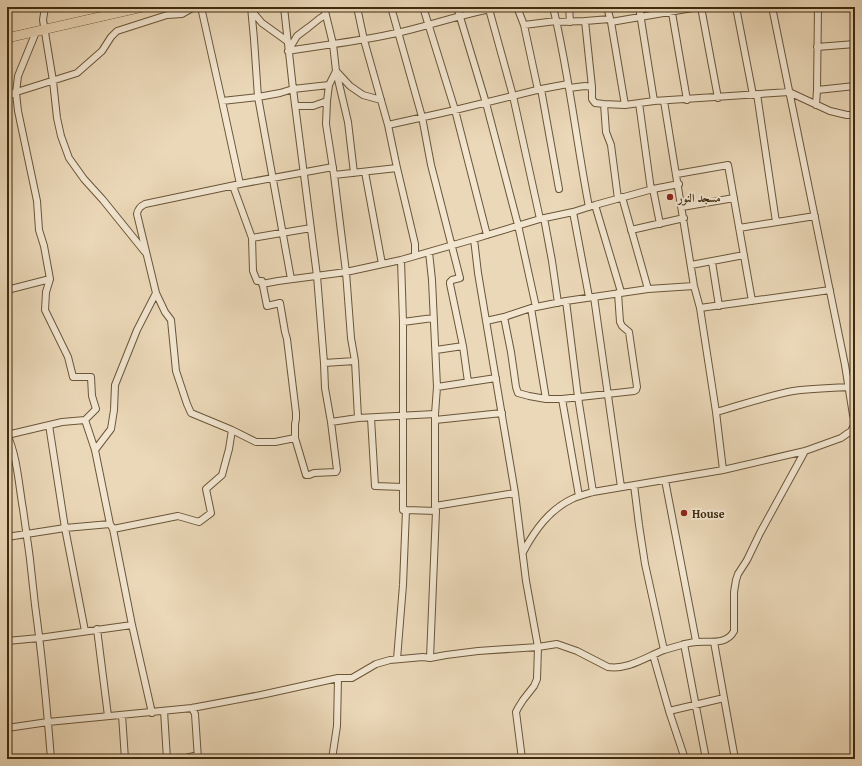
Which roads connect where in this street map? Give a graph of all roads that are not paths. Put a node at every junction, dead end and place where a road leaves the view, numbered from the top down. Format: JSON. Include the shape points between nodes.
{"nodes":[{"id":1,"x":45,"y":7,"type":"edge"},
{"id":2,"x":143,"y":7,"type":"edge"},
{"id":3,"x":194,"y":7,"type":"edge"},
{"id":4,"x":201,"y":7,"type":"edge"},
{"id":5,"x":284,"y":7,"type":"edge"},
{"id":6,"x":324,"y":7,"type":"edge"},
{"id":7,"x":357,"y":7,"type":"edge"},
{"id":8,"x":391,"y":7,"type":"edge"},
{"id":9,"x":423,"y":7,"type":"edge"},
{"id":10,"x":457,"y":7,"type":"edge"},
{"id":11,"x":501,"y":7,"type":"edge"},
{"id":12,"x":517,"y":7,"type":"edge"},
{"id":13,"x":553,"y":7,"type":"edge"},
{"id":14,"x":569,"y":7,"type":"edge"},
{"id":15,"x":606,"y":7,"type":"edge"},
{"id":16,"x":639,"y":7,"type":"edge"},
{"id":17,"x":698,"y":7,"type":"edge"},
{"id":18,"x":701,"y":7,"type":"edge"},
{"id":19,"x":736,"y":7,"type":"edge"},
{"id":20,"x":772,"y":7,"type":"edge"},
{"id":21,"x":818,"y":7,"type":"edge"},
{"id":22,"x":251,"y":9,"type":"edge"},
{"id":23,"x":481,"y":9,"type":"edge"},
{"id":24,"x":489,"y":9,"type":"junction"},
{"id":25,"x":671,"y":9,"type":"edge"},
{"id":26,"x":325,"y":15,"type":"junction"},
{"id":27,"x":460,"y":16,"type":"junction"},
{"id":28,"x":640,"y":18,"type":"junction"},
{"id":29,"x":610,"y":20,"type":"junction"},
{"id":30,"x":556,"y":21,"type":"junction"},
{"id":31,"x":585,"y":21,"type":"junction"},
{"id":32,"x":570,"y":22,"type":"junction"},
{"id":33,"x":428,"y":24,"type":"junction"},
{"id":34,"x":524,"y":25,"type":"junction"},
{"id":35,"x":40,"y":31,"type":"junction"},
{"id":36,"x":399,"y":32,"type":"junction"},
{"id":37,"x":7,"y":38,"type":"edge"},
{"id":38,"x":364,"y":40,"type":"junction"},
{"id":39,"x":287,"y":42,"type":"junction"},
{"id":40,"x":333,"y":44,"type":"junction"},
{"id":41,"x":855,"y":44,"type":"edge"},
{"id":42,"x":818,"y":47,"type":"junction"},
{"id":43,"x":288,"y":51,"type":"junction"},
{"id":44,"x":336,"y":71,"type":"junction"},
{"id":45,"x":53,"y":81,"type":"junction"},
{"id":46,"x":329,"y":85,"type":"junction"},
{"id":47,"x":569,"y":86,"type":"junction"},
{"id":48,"x":855,"y":86,"type":"edge"},
{"id":49,"x":592,"y":87,"type":"junction"},
{"id":50,"x":292,"y":89,"type":"junction"},
{"id":51,"x":540,"y":90,"type":"junction"},
{"id":52,"x":817,"y":90,"type":"junction"},
{"id":53,"x":16,"y":92,"type":"junction"},
{"id":54,"x":789,"y":92,"type":"junction"},
{"id":55,"x":7,"y":95,"type":"edge"},
{"id":56,"x":755,"y":95,"type":"junction"},
{"id":57,"x":513,"y":96,"type":"junction"},
{"id":58,"x":258,"y":97,"type":"junction"},
{"id":59,"x":718,"y":98,"type":"junction"},
{"id":60,"x":381,"y":100,"type":"junction"},
{"id":61,"x":687,"y":100,"type":"junction"},
{"id":62,"x":222,"y":101,"type":"junction"},
{"id":63,"x":327,"y":101,"type":"junction"},
{"id":64,"x":654,"y":101,"type":"junction"},
{"id":65,"x":664,"y":101,"type":"junction"},
{"id":66,"x":486,"y":102,"type":"junction"},
{"id":67,"x":638,"y":103,"type":"junction"},
{"id":68,"x":604,"y":104,"type":"junction"},
{"id":69,"x":625,"y":105,"type":"junction"},
{"id":70,"x":816,"y":105,"type":"junction"},
{"id":71,"x":295,"y":106,"type":"junction"},
{"id":72,"x":455,"y":110,"type":"junction"},
{"id":73,"x":855,"y":115,"type":"edge"},
{"id":74,"x":422,"y":117,"type":"junction"},
{"id":75,"x":388,"y":125,"type":"junction"},
{"id":76,"x":333,"y":167,"type":"junction"},
{"id":77,"x":397,"y":168,"type":"junction"},
{"id":78,"x":304,"y":172,"type":"junction"},
{"id":79,"x":365,"y":172,"type":"junction"},
{"id":80,"x":354,"y":173,"type":"junction"},
{"id":81,"x":677,"y":174,"type":"junction"},
{"id":82,"x":334,"y":175,"type":"junction"},
{"id":83,"x":272,"y":178,"type":"junction"},
{"id":84,"x":678,"y":184,"type":"junction"},
{"id":85,"x":236,"y":185,"type":"junction"},
{"id":86,"x":559,"y":189,"type":"dead end"},
{"id":87,"x":652,"y":190,"type":"junction"},
{"id":88,"x":620,"y":198,"type":"junction"},
{"id":89,"x":734,"y":198,"type":"junction"},
{"id":90,"x":592,"y":206,"type":"junction"},
{"id":91,"x":682,"y":207,"type":"junction"},
{"id":92,"x":573,"y":212,"type":"junction"},
{"id":93,"x":815,"y":216,"type":"junction"},
{"id":94,"x":542,"y":218,"type":"junction"},
{"id":95,"x":684,"y":218,"type":"junction"},
{"id":96,"x":776,"y":222,"type":"junction"},
{"id":97,"x":660,"y":224,"type":"junction"},
{"id":98,"x":518,"y":225,"type":"junction"},
{"id":99,"x":311,"y":228,"type":"junction"},
{"id":100,"x":739,"y":228,"type":"junction"},
{"id":101,"x":631,"y":230,"type":"junction"},
{"id":102,"x":282,"y":233,"type":"junction"},
{"id":103,"x":487,"y":235,"type":"junction"},
{"id":104,"x":252,"y":238,"type":"junction"},
{"id":105,"x":474,"y":239,"type":"junction"},
{"id":106,"x":452,"y":246,"type":"junction"},
{"id":107,"x":429,"y":252,"type":"junction"},
{"id":108,"x":146,"y":253,"type":"junction"},
{"id":109,"x":744,"y":255,"type":"junction"},
{"id":110,"x":415,"y":256,"type":"junction"},
{"id":111,"x":401,"y":260,"type":"junction"},
{"id":112,"x":712,"y":262,"type":"junction"},
{"id":113,"x":382,"y":264,"type":"junction"},
{"id":114,"x":691,"y":265,"type":"junction"},
{"id":115,"x":346,"y":272,"type":"junction"},
{"id":116,"x":317,"y":276,"type":"junction"},
{"id":117,"x":50,"y":279,"type":"junction"},
{"id":118,"x":290,"y":279,"type":"junction"},
{"id":119,"x":262,"y":284,"type":"junction"},
{"id":120,"x":694,"y":286,"type":"junction"},
{"id":121,"x":648,"y":289,"type":"junction"},
{"id":122,"x":7,"y":290,"type":"edge"},
{"id":123,"x":830,"y":290,"type":"junction"},
{"id":124,"x":156,"y":293,"type":"junction"},
{"id":125,"x":619,"y":293,"type":"junction"},
{"id":126,"x":591,"y":297,"type":"junction"},
{"id":127,"x":566,"y":301,"type":"junction"},
{"id":128,"x":752,"y":301,"type":"junction"},
{"id":129,"x":558,"y":303,"type":"junction"},
{"id":130,"x":718,"y":306,"type":"junction"},
{"id":131,"x":533,"y":308,"type":"junction"},
{"id":132,"x":700,"y":308,"type":"junction"},
{"id":133,"x":504,"y":317,"type":"junction"},
{"id":134,"x":433,"y":318,"type":"junction"},
{"id":135,"x":486,"y":321,"type":"junction"},
{"id":136,"x":403,"y":322,"type":"junction"},
{"id":137,"x":463,"y":346,"type":"junction"},
{"id":138,"x":436,"y":350,"type":"junction"},
{"id":139,"x":355,"y":361,"type":"junction"},
{"id":140,"x":324,"y":363,"type":"junction"},
{"id":141,"x":496,"y":378,"type":"junction"},
{"id":142,"x":468,"y":382,"type":"junction"},
{"id":143,"x":848,"y":387,"type":"junction"},
{"id":144,"x":437,"y":388,"type":"junction"},
{"id":145,"x":608,"y":394,"type":"junction"},
{"id":146,"x":578,"y":397,"type":"junction"},
{"id":147,"x":546,"y":399,"type":"junction"},
{"id":148,"x":562,"y":399,"type":"junction"},
{"id":149,"x":716,"y":412,"type":"junction"},
{"id":150,"x":502,"y":413,"type":"junction"},
{"id":151,"x":403,"y":416,"type":"junction"},
{"id":152,"x":435,"y":417,"type":"junction"},
{"id":153,"x":358,"y":418,"type":"junction"},
{"id":154,"x":370,"y":418,"type":"junction"},
{"id":155,"x":855,"y":419,"type":"edge"},
{"id":156,"x":85,"y":420,"type":"junction"},
{"id":157,"x":331,"y":422,"type":"junction"},
{"id":158,"x":855,"y":424,"type":"edge"},
{"id":159,"x":49,"y":425,"type":"junction"},
{"id":160,"x":232,"y":430,"type":"junction"},
{"id":161,"x":7,"y":435,"type":"edge"},
{"id":162,"x":295,"y":438,"type":"junction"},
{"id":163,"x":94,"y":450,"type":"junction"},
{"id":164,"x":805,"y":451,"type":"junction"},
{"id":165,"x":15,"y":459,"type":"junction"},
{"id":166,"x":7,"y":461,"type":"edge"},
{"id":167,"x":723,"y":470,"type":"junction"},
{"id":168,"x":665,"y":480,"type":"junction"},
{"id":169,"x":634,"y":485,"type":"junction"},
{"id":170,"x":403,"y":487,"type":"junction"},
{"id":171,"x":621,"y":487,"type":"junction"},
{"id":172,"x":593,"y":492,"type":"junction"},
{"id":173,"x":515,"y":493,"type":"junction"},
{"id":174,"x":579,"y":496,"type":"junction"},
{"id":175,"x":436,"y":508,"type":"junction"},
{"id":176,"x":406,"y":510,"type":"junction"},
{"id":177,"x":111,"y":526,"type":"junction"},
{"id":178,"x":65,"y":528,"type":"junction"},
{"id":179,"x":27,"y":534,"type":"junction"},
{"id":180,"x":7,"y":537,"type":"edge"},
{"id":181,"x":523,"y":552,"type":"junction"},
{"id":182,"x":132,"y":625,"type":"junction"},
{"id":183,"x":97,"y":630,"type":"junction"},
{"id":184,"x":85,"y":631,"type":"junction"},
{"id":185,"x":39,"y":638,"type":"junction"},
{"id":186,"x":7,"y":641,"type":"edge"},
{"id":187,"x":696,"y":642,"type":"junction"},
{"id":188,"x":714,"y":642,"type":"junction"},
{"id":189,"x":684,"y":644,"type":"junction"},
{"id":190,"x":538,"y":647,"type":"junction"},
{"id":191,"x":664,"y":650,"type":"junction"},
{"id":192,"x":653,"y":655,"type":"junction"},
{"id":193,"x":430,"y":658,"type":"junction"},
{"id":194,"x":397,"y":659,"type":"junction"},
{"id":195,"x":338,"y":678,"type":"junction"},
{"id":196,"x":724,"y":698,"type":"junction"},
{"id":197,"x":696,"y":704,"type":"junction"},
{"id":198,"x":192,"y":708,"type":"junction"},
{"id":199,"x":164,"y":711,"type":"junction"},
{"id":200,"x":670,"y":712,"type":"junction"},
{"id":201,"x":152,"y":713,"type":"junction"},
{"id":202,"x":122,"y":715,"type":"junction"},
{"id":203,"x":108,"y":716,"type":"junction"},
{"id":204,"x":48,"y":722,"type":"junction"},
{"id":205,"x":7,"y":728,"type":"edge"},
{"id":206,"x":198,"y":757,"type":"edge"},
{"id":207,"x":51,"y":759,"type":"edge"},
{"id":208,"x":125,"y":759,"type":"edge"},
{"id":209,"x":167,"y":759,"type":"edge"},
{"id":210,"x":182,"y":759,"type":"edge"},
{"id":211,"x":332,"y":759,"type":"edge"},
{"id":212,"x":522,"y":759,"type":"edge"},
{"id":213,"x":685,"y":759,"type":"edge"},
{"id":214,"x":706,"y":759,"type":"edge"},
{"id":215,"x":735,"y":759,"type":"edge"}],
"edges":[{"from":1,"to":35,"type":"street"},
{"from":2,"to":35,"type":"highway"},
{"from":3,"to":45,"type":"street","via":[[182,14],[167,15],[117,32],[102,52],[77,73]]},
{"from":4,"to":62,"type":"street"},
{"from":5,"to":39,"type":"street"},
{"from":6,"to":26,"type":"street"},
{"from":7,"to":38,"type":"street"},
{"from":8,"to":36,"type":"street"},
{"from":9,"to":33,"type":"street"},
{"from":10,"to":27,"type":"street"},
{"from":11,"to":24,"type":"street"},
{"from":12,"to":34,"type":"street"},
{"from":13,"to":30,"type":"street"},
{"from":14,"to":32,"type":"street"},
{"from":15,"to":29,"type":"street"},
{"from":16,"to":28,"type":"street"},
{"from":17,"to":25,"type":"street"},
{"from":18,"to":59,"type":"street"},
{"from":19,"to":56,"type":"street"},
{"from":20,"to":54,"type":"street"},
{"from":21,"to":42,"type":"street"},
{"from":22,"to":39,"type":"street","via":[[262,23]]},
{"from":22,"to":58,"type":"street"},
{"from":23,"to":24,"type":"street"},
{"from":23,"to":27,"type":"street"},
{"from":24,"to":57,"type":"street"},
{"from":25,"to":28,"type":"street"},
{"from":25,"to":61,"type":"street"},
{"from":26,"to":40,"type":"street"},
{"from":26,"to":43,"type":"street","via":[[297,36]]},
{"from":27,"to":33,"type":"street"},
{"from":27,"to":66,"type":"street"},
{"from":28,"to":29,"type":"street"},
{"from":28,"to":64,"type":"street"},
{"from":29,"to":31,"type":"street"},
{"from":29,"to":69,"type":"street"},
{"from":30,"to":32,"type":"street"},
{"from":30,"to":34,"type":"street"},
{"from":30,"to":47,"type":"street"},
{"from":31,"to":32,"type":"street"},
{"from":31,"to":49,"type":"street"},
{"from":33,"to":36,"type":"street"},
{"from":33,"to":72,"type":"street"},
{"from":34,"to":51,"type":"street"},
{"from":35,"to":37,"type":"highway"},
{"from":35,"to":45,"type":"street"},
{"from":35,"to":53,"type":"street","via":[[18,76]]},
{"from":36,"to":38,"type":"street"},
{"from":36,"to":74,"type":"street"},
{"from":38,"to":40,"type":"street"},
{"from":38,"to":60,"type":"street"},
{"from":39,"to":43,"type":"street"},
{"from":40,"to":43,"type":"street"},
{"from":40,"to":44,"type":"street"},
{"from":41,"to":42,"type":"street"},
{"from":42,"to":52,"type":"street"},
{"from":43,"to":50,"type":"street"},
{"from":44,"to":46,"type":"street"},
{"from":44,"to":60,"type":"street","via":[[362,95]]},
{"from":44,"to":80,"type":"street","via":[[348,122]]},
{"from":45,"to":53,"type":"street"},
{"from":45,"to":108,"type":"street","via":[[57,118],[69,158],[84,180]]},
{"from":46,"to":50,"type":"street"},
{"from":46,"to":63,"type":"street"},
{"from":47,"to":49,"type":"street"},
{"from":47,"to":51,"type":"street"},
{"from":47,"to":90,"type":"street","via":[[583,176]]},
{"from":48,"to":52,"type":"street"},
{"from":49,"to":68,"type":"street","via":[[593,101]]},
{"from":50,"to":58,"type":"street"},
{"from":50,"to":71,"type":"street"},
{"from":51,"to":57,"type":"street"},
{"from":51,"to":86,"type":"street"},
{"from":52,"to":70,"type":"street"},
{"from":53,"to":55,"type":"street"},
{"from":53,"to":117,"type":"street","via":[[37,201],[39,230]]},
{"from":54,"to":56,"type":"street"},
{"from":54,"to":70,"type":"street"},
{"from":54,"to":93,"type":"street"},
{"from":56,"to":59,"type":"street"},
{"from":56,"to":96,"type":"street"},
{"from":57,"to":66,"type":"street"},
{"from":57,"to":94,"type":"street"},
{"from":58,"to":62,"type":"street"},
{"from":58,"to":83,"type":"street"},
{"from":59,"to":61,"type":"street"},
{"from":60,"to":75,"type":"street"},
{"from":61,"to":65,"type":"street"},
{"from":62,"to":85,"type":"street"},
{"from":63,"to":71,"type":"street","via":[[313,106]]},
{"from":63,"to":76,"type":"street","via":[[326,124]]},
{"from":64,"to":65,"type":"street"},
{"from":64,"to":67,"type":"street"},
{"from":65,"to":81,"type":"street"},
{"from":66,"to":72,"type":"street"},
{"from":66,"to":98,"type":"street"},
{"from":67,"to":69,"type":"street"},
{"from":67,"to":87,"type":"street"},
{"from":68,"to":69,"type":"street"},
{"from":68,"to":88,"type":"street","via":[[606,132],[611,145]]},
{"from":70,"to":73,"type":"street","via":[[830,111]]},
{"from":71,"to":78,"type":"street"},
{"from":72,"to":74,"type":"street"},
{"from":72,"to":103,"type":"street"},
{"from":74,"to":75,"type":"street"},
{"from":74,"to":106,"type":"street","via":[[431,165]]},
{"from":75,"to":77,"type":"street"},
{"from":76,"to":78,"type":"street"},
{"from":76,"to":82,"type":"street"},
{"from":77,"to":79,"type":"street"},
{"from":77,"to":110,"type":"street","via":[[415,244]]},
{"from":78,"to":83,"type":"street"},
{"from":78,"to":99,"type":"street"},
{"from":79,"to":80,"type":"street"},
{"from":79,"to":113,"type":"street"},
{"from":80,"to":82,"type":"street"},
{"from":81,"to":84,"type":"street"},
{"from":81,"to":89,"type":"street","via":[[728,165]]},
{"from":82,"to":115,"type":"street"},
{"from":83,"to":85,"type":"street"},
{"from":83,"to":102,"type":"street"},
{"from":84,"to":87,"type":"street"},
{"from":84,"to":91,"type":"street"},
{"from":85,"to":104,"type":"street"},
{"from":85,"to":108,"type":"street","via":[[142,206],[137,214]]},
{"from":87,"to":88,"type":"street"},
{"from":87,"to":97,"type":"street"},
{"from":88,"to":90,"type":"street"},
{"from":88,"to":101,"type":"street"},
{"from":89,"to":91,"type":"street"},
{"from":89,"to":100,"type":"street"},
{"from":90,"to":92,"type":"street"},
{"from":90,"to":125,"type":"street"},
{"from":91,"to":95,"type":"street"},
{"from":92,"to":94,"type":"street"},
{"from":92,"to":126,"type":"street"},
{"from":93,"to":96,"type":"street"},
{"from":93,"to":123,"type":"street"},
{"from":94,"to":98,"type":"street"},
{"from":94,"to":129,"type":"street"},
{"from":95,"to":97,"type":"street"},
{"from":95,"to":114,"type":"street"},
{"from":96,"to":100,"type":"street"},
{"from":97,"to":101,"type":"street"},
{"from":98,"to":103,"type":"street"},
{"from":98,"to":131,"type":"street"},
{"from":99,"to":102,"type":"street"},
{"from":99,"to":116,"type":"street"},
{"from":100,"to":109,"type":"street"},
{"from":101,"to":121,"type":"street"},
{"from":102,"to":104,"type":"street"},
{"from":102,"to":118,"type":"street"},
{"from":103,"to":105,"type":"street"},
{"from":104,"to":119,"type":"street","via":[[252,271],[257,281],[262,281]]},
{"from":105,"to":106,"type":"street"},
{"from":105,"to":135,"type":"street"},
{"from":106,"to":107,"type":"street"},
{"from":106,"to":137,"type":"street","via":[[460,278],[452,280],[450,284]]},
{"from":107,"to":110,"type":"street"},
{"from":107,"to":134,"type":"street"},
{"from":108,"to":124,"type":"street"},
{"from":109,"to":112,"type":"street"},
{"from":109,"to":128,"type":"street"},
{"from":110,"to":111,"type":"street"},
{"from":111,"to":113,"type":"street"},
{"from":111,"to":136,"type":"street"},
{"from":112,"to":114,"type":"street"},
{"from":112,"to":130,"type":"street"},
{"from":113,"to":115,"type":"street"},
{"from":114,"to":120,"type":"street"},
{"from":115,"to":116,"type":"street"},
{"from":115,"to":139,"type":"street"},
{"from":116,"to":118,"type":"street"},
{"from":116,"to":140,"type":"street"},
{"from":117,"to":122,"type":"street"},
{"from":117,"to":156,"type":"street","via":[[45,310],[68,357],[73,377],[91,377],[96,409]]},
{"from":118,"to":119,"type":"street"},
{"from":119,"to":162,"type":"street","via":[[267,306],[280,303],[296,413]]},
{"from":120,"to":121,"type":"street"},
{"from":120,"to":132,"type":"street"},
{"from":121,"to":125,"type":"street"},
{"from":123,"to":128,"type":"street"},
{"from":123,"to":143,"type":"street"},
{"from":124,"to":160,"type":"street","via":[[171,320],[176,371],[190,413]]},
{"from":124,"to":163,"type":"street","via":[[137,330],[115,385],[111,429]]},
{"from":125,"to":126,"type":"street"},
{"from":125,"to":145,"type":"street","via":[[620,322],[629,332],[637,387],[634,391]]},
{"from":126,"to":127,"type":"street"},
{"from":126,"to":145,"type":"street"},
{"from":127,"to":129,"type":"street"},
{"from":127,"to":146,"type":"street"},
{"from":128,"to":130,"type":"street"},
{"from":129,"to":131,"type":"street"},
{"from":130,"to":132,"type":"street"},
{"from":131,"to":133,"type":"street"},
{"from":131,"to":147,"type":"street"},
{"from":132,"to":149,"type":"street"},
{"from":133,"to":135,"type":"street"},
{"from":133,"to":147,"type":"street","via":[[518,393]]},
{"from":134,"to":136,"type":"street"},
{"from":134,"to":138,"type":"street"},
{"from":135,"to":141,"type":"street"},
{"from":136,"to":151,"type":"street"},
{"from":137,"to":138,"type":"street"},
{"from":137,"to":142,"type":"street"},
{"from":138,"to":144,"type":"street"},
{"from":139,"to":140,"type":"street"},
{"from":139,"to":153,"type":"street"},
{"from":140,"to":157,"type":"street"},
{"from":141,"to":142,"type":"street"},
{"from":141,"to":150,"type":"street"},
{"from":142,"to":144,"type":"street"},
{"from":143,"to":149,"type":"street","via":[[794,391]]},
{"from":143,"to":155,"type":"street"},
{"from":144,"to":152,"type":"street"},
{"from":145,"to":146,"type":"street"},
{"from":145,"to":171,"type":"street"},
{"from":146,"to":148,"type":"street"},
{"from":146,"to":172,"type":"street"},
{"from":147,"to":148,"type":"street"},
{"from":148,"to":174,"type":"street"},
{"from":149,"to":167,"type":"street"},
{"from":150,"to":152,"type":"street"},
{"from":150,"to":173,"type":"street"},
{"from":151,"to":152,"type":"street"},
{"from":151,"to":154,"type":"street"},
{"from":151,"to":170,"type":"street"},
{"from":152,"to":175,"type":"street"},
{"from":153,"to":154,"type":"street"},
{"from":153,"to":157,"type":"street"},
{"from":154,"to":170,"type":"street","via":[[375,486]]},
{"from":156,"to":159,"type":"street"},
{"from":156,"to":163,"type":"street"},
{"from":157,"to":162,"type":"street","via":[[336,472],[306,475]]},
{"from":158,"to":164,"type":"street","via":[[841,438]]},
{"from":159,"to":161,"type":"street"},
{"from":159,"to":178,"type":"street"},
{"from":160,"to":162,"type":"street","via":[[256,442]]},
{"from":160,"to":177,"type":"street","via":[[222,475],[206,489],[211,514],[199,522],[178,516]]},
{"from":161,"to":165,"type":"street"},
{"from":163,"to":177,"type":"street"},
{"from":164,"to":167,"type":"street"},
{"from":164,"to":188,"type":"street","via":[[738,574],[734,592],[734,631],[728,638]]},
{"from":165,"to":166,"type":"street"},
{"from":165,"to":179,"type":"street"},
{"from":167,"to":168,"type":"street"},
{"from":168,"to":169,"type":"street"},
{"from":168,"to":187,"type":"street"},
{"from":169,"to":171,"type":"street"},
{"from":169,"to":191,"type":"street","via":[[645,564]]},
{"from":170,"to":176,"type":"street","via":[[403,510]]},
{"from":171,"to":172,"type":"street"},
{"from":172,"to":174,"type":"street"},
{"from":173,"to":175,"type":"street"},
{"from":173,"to":181,"type":"street"},
{"from":174,"to":181,"type":"street","via":[[543,521]]},
{"from":175,"to":176,"type":"street"},
{"from":175,"to":193,"type":"street"},
{"from":176,"to":194,"type":"street"},
{"from":177,"to":178,"type":"street"},
{"from":177,"to":182,"type":"street"},
{"from":178,"to":179,"type":"street"},
{"from":178,"to":184,"type":"street"},
{"from":179,"to":180,"type":"street"},
{"from":179,"to":185,"type":"street"},
{"from":181,"to":190,"type":"street"},
{"from":182,"to":183,"type":"street"},
{"from":182,"to":201,"type":"street"},
{"from":183,"to":184,"type":"street"},
{"from":183,"to":203,"type":"street"},
{"from":184,"to":185,"type":"street"},
{"from":185,"to":186,"type":"street"},
{"from":185,"to":204,"type":"street"},
{"from":187,"to":188,"type":"street"},
{"from":187,"to":189,"type":"street"},
{"from":188,"to":196,"type":"street"},
{"from":189,"to":191,"type":"street"},
{"from":189,"to":197,"type":"street"},
{"from":190,"to":192,"type":"street","via":[[560,644],[613,668],[626,666]]},
{"from":190,"to":193,"type":"street","via":[[478,651]]},
{"from":190,"to":212,"type":"street","via":[[537,679],[516,710]]},
{"from":191,"to":192,"type":"street"},
{"from":192,"to":200,"type":"street"},
{"from":193,"to":194,"type":"street"},
{"from":194,"to":195,"type":"street","via":[[376,664],[352,678]]},
{"from":195,"to":198,"type":"street"},
{"from":195,"to":211,"type":"street","via":[[337,726]]},
{"from":196,"to":197,"type":"street"},
{"from":196,"to":215,"type":"street"},
{"from":197,"to":200,"type":"street"},
{"from":197,"to":214,"type":"street"},
{"from":198,"to":199,"type":"street"},
{"from":198,"to":206,"type":"street","via":[[195,714]]},
{"from":199,"to":201,"type":"street"},
{"from":199,"to":209,"type":"street"},
{"from":200,"to":213,"type":"street"},
{"from":201,"to":202,"type":"street"},
{"from":202,"to":203,"type":"street"},
{"from":202,"to":208,"type":"street"},
{"from":203,"to":204,"type":"street"},
{"from":204,"to":205,"type":"street"},
{"from":204,"to":207,"type":"street"},
{"from":206,"to":210,"type":"street"}]}
